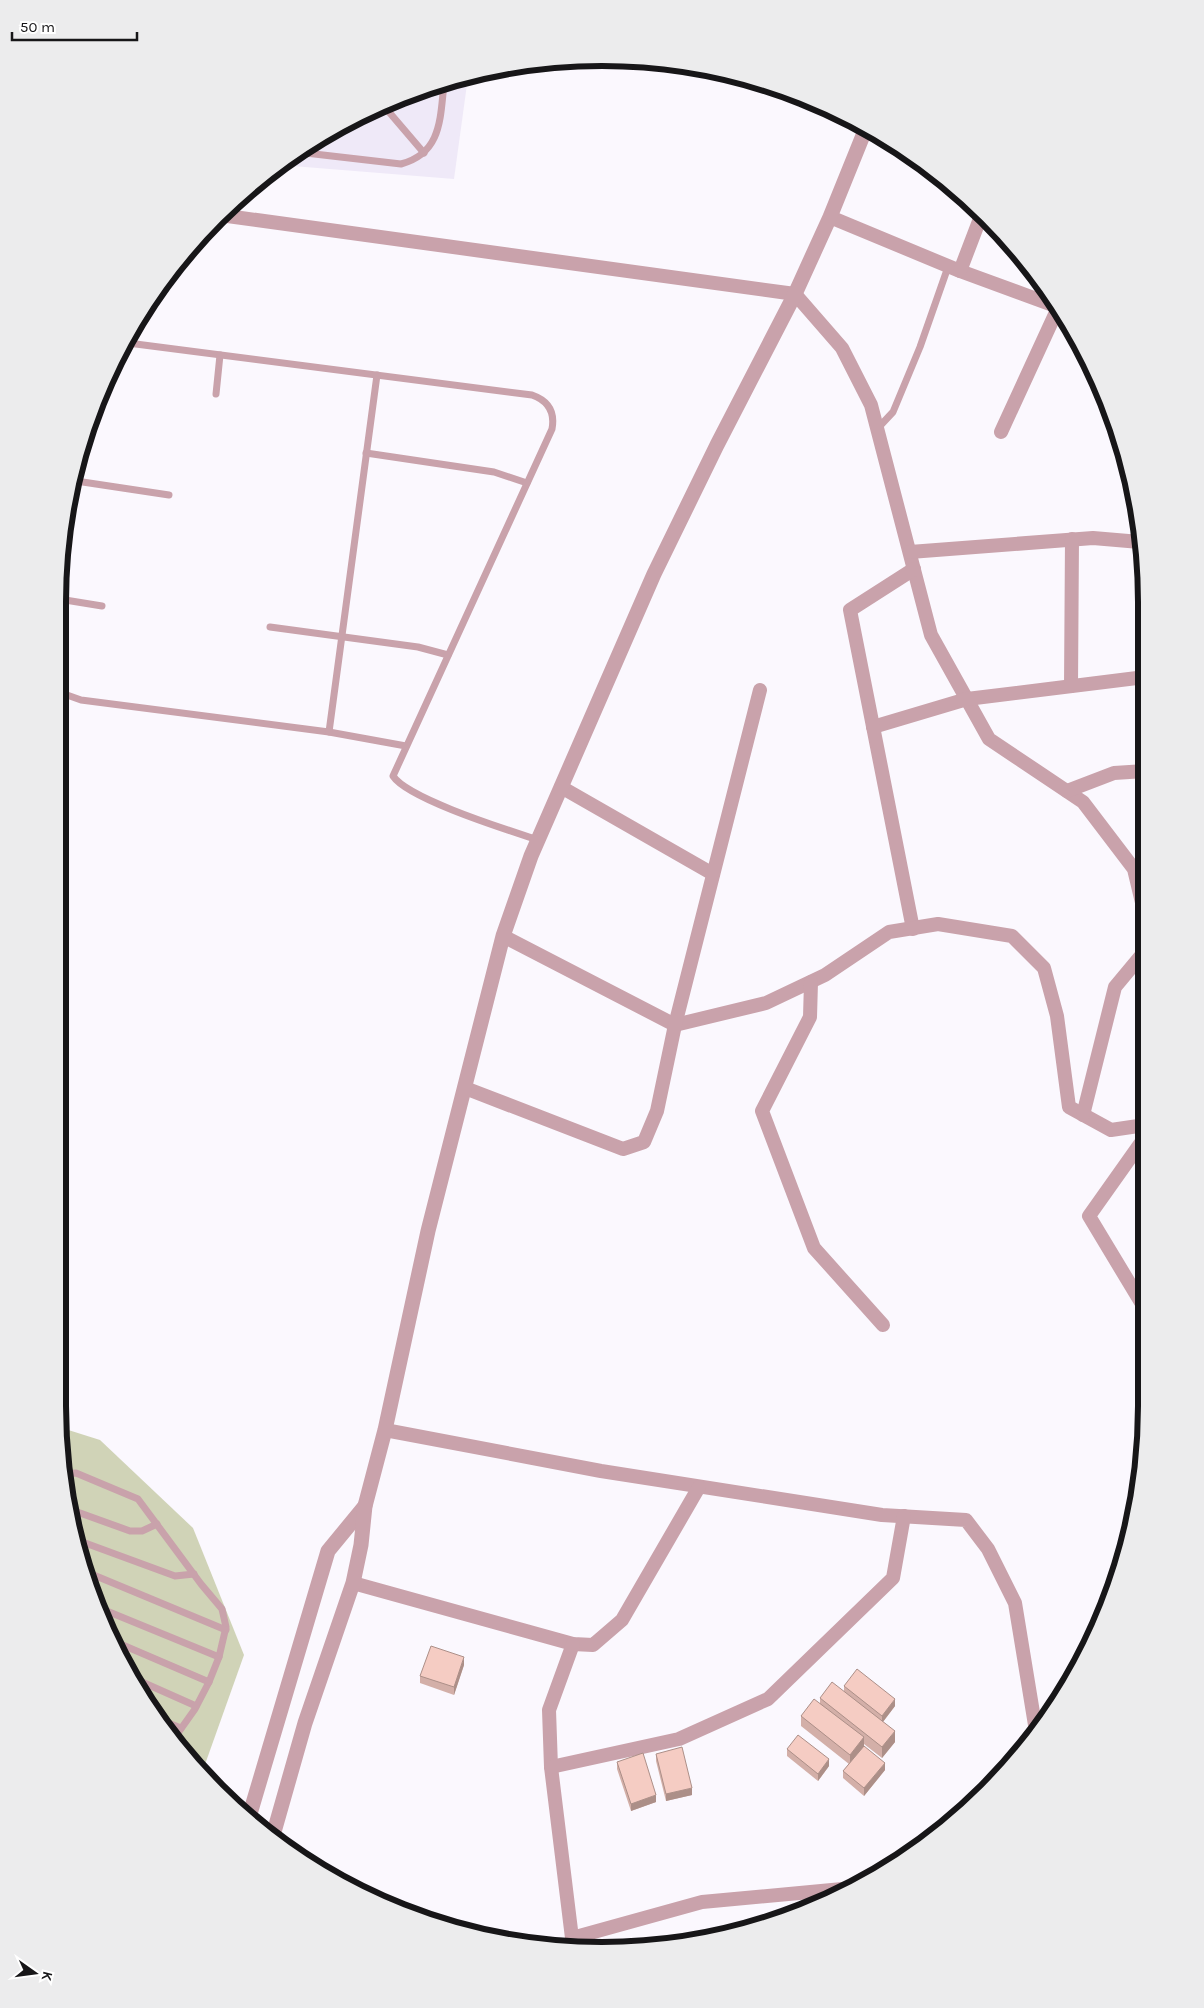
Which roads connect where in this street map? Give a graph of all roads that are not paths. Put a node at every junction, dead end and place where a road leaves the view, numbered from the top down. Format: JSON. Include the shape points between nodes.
{"nodes":[{"id":1,"x":443,"y":91,"type":"edge"},
{"id":2,"x":388,"y":111,"type":"edge"},
{"id":3,"x":863,"y":135,"type":"edge"},
{"id":4,"x":310,"y":153,"type":"edge"},
{"id":5,"x":424,"y":153,"type":"junction"},
{"id":6,"x":231,"y":216,"type":"edge"},
{"id":7,"x":830,"y":217,"type":"junction"},
{"id":8,"x":979,"y":221,"type":"edge"},
{"id":9,"x":954,"y":269,"type":"junction"},
{"id":10,"x":795,"y":294,"type":"junction"},
{"id":11,"x":1046,"y":303,"type":"edge"},
{"id":12,"x":1052,"y":312,"type":"edge"},
{"id":13,"x":133,"y":344,"type":"edge"},
{"id":14,"x":220,"y":355,"type":"junction"},
{"id":15,"x":377,"y":375,"type":"junction"},
{"id":16,"x":216,"y":394,"type":"dead end"},
{"id":17,"x":878,"y":428,"type":"junction"},
{"id":18,"x":1001,"y":432,"type":"dead end"},
{"id":19,"x":366,"y":453,"type":"junction"},
{"id":20,"x":81,"y":482,"type":"edge"},
{"id":21,"x":527,"y":483,"type":"junction"},
{"id":22,"x":168,"y":494,"type":"dead end"},
{"id":23,"x":1072,"y":539,"type":"junction"},
{"id":24,"x":1134,"y":541,"type":"edge"},
{"id":25,"x":910,"y":552,"type":"junction"},
{"id":26,"x":914,"y":569,"type":"junction"},
{"id":27,"x":66,"y":600,"type":"edge"},
{"id":28,"x":102,"y":606,"type":"dead end"},
{"id":29,"x":270,"y":627,"type":"dead end"},
{"id":30,"x":342,"y":636,"type":"junction"},
{"id":31,"x":448,"y":655,"type":"junction"},
{"id":32,"x":1138,"y":678,"type":"edge"},
{"id":33,"x":1071,"y":686,"type":"junction"},
{"id":34,"x":760,"y":690,"type":"dead end"},
{"id":35,"x":66,"y":694,"type":"edge"},
{"id":36,"x":967,"y":699,"type":"junction"},
{"id":37,"x":873,"y":727,"type":"junction"},
{"id":38,"x":329,"y":732,"type":"junction"},
{"id":39,"x":406,"y":746,"type":"junction"},
{"id":40,"x":1138,"y":771,"type":"edge"},
{"id":41,"x":561,"y":787,"type":"junction"},
{"id":42,"x":1067,"y":791,"type":"junction"},
{"id":43,"x":538,"y":840,"type":"junction"},
{"id":44,"x":1138,"y":866,"type":"edge"},
{"id":45,"x":713,"y":874,"type":"junction"},
{"id":46,"x":913,"y":929,"type":"junction"},
{"id":47,"x":504,"y":936,"type":"junction"},
{"id":48,"x":1138,"y":959,"type":"edge"},
{"id":49,"x":811,"y":982,"type":"junction"},
{"id":50,"x":675,"y":1025,"type":"junction"},
{"id":51,"x":465,"y":1088,"type":"junction"},
{"id":52,"x":1083,"y":1115,"type":"junction"},
{"id":53,"x":1138,"y":1127,"type":"edge"},
{"id":54,"x":1138,"y":1147,"type":"edge"},
{"id":55,"x":1138,"y":1297,"type":"edge"},
{"id":56,"x":883,"y":1325,"type":"dead end"},
{"id":57,"x":385,"y":1430,"type":"junction"},
{"id":58,"x":71,"y":1473,"type":"edge"},
{"id":59,"x":698,"y":1487,"type":"junction"},
{"id":60,"x":365,"y":1506,"type":"junction"},
{"id":61,"x":77,"y":1512,"type":"edge"},
{"id":62,"x":904,"y":1516,"type":"junction"},
{"id":63,"x":157,"y":1524,"type":"junction"},
{"id":64,"x":84,"y":1543,"type":"edge"},
{"id":65,"x":194,"y":1574,"type":"junction"},
{"id":66,"x":94,"y":1575,"type":"edge"},
{"id":67,"x":353,"y":1583,"type":"junction"},
{"id":68,"x":107,"y":1611,"type":"edge"},
{"id":69,"x":226,"y":1630,"type":"junction"},
{"id":70,"x":573,"y":1644,"type":"junction"},
{"id":71,"x":123,"y":1645,"type":"edge"},
{"id":72,"x":219,"y":1657,"type":"junction"},
{"id":73,"x":209,"y":1682,"type":"junction"},
{"id":74,"x":143,"y":1683,"type":"edge"},
{"id":75,"x":196,"y":1706,"type":"junction"},
{"id":76,"x":1034,"y":1722,"type":"edge"},
{"id":77,"x":171,"y":1724,"type":"edge"},
{"id":78,"x":182,"y":1728,"type":"junction"},
{"id":79,"x":178,"y":1733,"type":"edge"},
{"id":80,"x":551,"y":1767,"type":"junction"},
{"id":81,"x":252,"y":1811,"type":"edge"},
{"id":82,"x":275,"y":1830,"type":"edge"},
{"id":83,"x":830,"y":1890,"type":"edge"}],
"edges":[{"from":1,"to":5,"type":"lane","via":[[439,126]]},
{"from":2,"to":5,"type":"lane"},
{"from":3,"to":7,"type":"street"},
{"from":4,"to":5,"type":"lane","via":[[401,164]]},
{"from":6,"to":10,"type":"street"},
{"from":7,"to":9,"type":"street"},
{"from":7,"to":10,"type":"street"},
{"from":8,"to":9,"type":"street"},
{"from":9,"to":11,"type":"street"},
{"from":9,"to":17,"type":"lane","via":[[893,412]]},
{"from":10,"to":17,"type":"street","via":[[842,348],[871,405]]},
{"from":10,"to":41,"type":"street","via":[[654,574]]},
{"from":12,"to":18,"type":"street"},
{"from":13,"to":14,"type":"lane"},
{"from":14,"to":15,"type":"lane"},
{"from":14,"to":16,"type":"lane"},
{"from":15,"to":19,"type":"lane"},
{"from":15,"to":21,"type":"lane","via":[[540,398],[550,408],[552,429]]},
{"from":17,"to":25,"type":"street"},
{"from":19,"to":21,"type":"lane","via":[[494,472]]},
{"from":19,"to":30,"type":"lane"},
{"from":20,"to":22,"type":"lane"},
{"from":21,"to":31,"type":"lane"},
{"from":23,"to":24,"type":"street"},
{"from":23,"to":25,"type":"street"},
{"from":23,"to":33,"type":"street"},
{"from":25,"to":26,"type":"street"},
{"from":26,"to":36,"type":"street","via":[[931,635]]},
{"from":26,"to":37,"type":"street","via":[[850,610]]},
{"from":27,"to":28,"type":"lane"},
{"from":29,"to":30,"type":"lane"},
{"from":30,"to":31,"type":"lane","via":[[418,647]]},
{"from":30,"to":38,"type":"lane"},
{"from":31,"to":39,"type":"lane"},
{"from":32,"to":33,"type":"street"},
{"from":33,"to":36,"type":"street"},
{"from":34,"to":45,"type":"street"},
{"from":35,"to":38,"type":"lane","via":[[81,700]]},
{"from":36,"to":37,"type":"street"},
{"from":36,"to":42,"type":"street","via":[[989,739]]},
{"from":37,"to":46,"type":"street"},
{"from":38,"to":39,"type":"lane"},
{"from":39,"to":43,"type":"lane","via":[[393,776],[398,784],[474,818]]},
{"from":40,"to":42,"type":"street","via":[[1114,773]]},
{"from":41,"to":43,"type":"street"},
{"from":41,"to":45,"type":"street"},
{"from":42,"to":44,"type":"street","via":[[1083,802]]},
{"from":43,"to":47,"type":"street"},
{"from":45,"to":50,"type":"street"},
{"from":46,"to":49,"type":"street","via":[[889,932]]},
{"from":46,"to":52,"type":"street","via":[[938,924],[1012,936],[1044,968],[1057,1016],[1069,1107]]},
{"from":47,"to":50,"type":"street"},
{"from":47,"to":51,"type":"street"},
{"from":48,"to":52,"type":"street","via":[[1115,987]]},
{"from":49,"to":50,"type":"street","via":[[766,1003]]},
{"from":49,"to":56,"type":"street","via":[[810,1017],[762,1111],[814,1248]]},
{"from":50,"to":51,"type":"street","via":[[657,1111],[644,1142],[623,1149]]},
{"from":51,"to":57,"type":"street","via":[[428,1231]]},
{"from":52,"to":53,"type":"street","via":[[1111,1130]]},
{"from":54,"to":55,"type":"street","via":[[1089,1216]]},
{"from":57,"to":59,"type":"street","via":[[601,1472]]},
{"from":57,"to":60,"type":"street"},
{"from":58,"to":63,"type":"lane","via":[[138,1499]]},
{"from":59,"to":62,"type":"street"},
{"from":59,"to":70,"type":"street","via":[[622,1620],[593,1646]]},
{"from":60,"to":67,"type":"street"},
{"from":60,"to":81,"type":"street","via":[[328,1551]]},
{"from":61,"to":63,"type":"lane","via":[[130,1531],[142,1531]]},
{"from":62,"to":76,"type":"street","via":[[966,1520],[988,1549],[1015,1603]]},
{"from":62,"to":80,"type":"street","via":[[893,1578],[768,1700],[679,1739]]},
{"from":63,"to":65,"type":"lane"},
{"from":64,"to":65,"type":"lane","via":[[175,1576]]},
{"from":65,"to":69,"type":"lane","via":[[222,1609]]},
{"from":66,"to":69,"type":"lane"},
{"from":67,"to":70,"type":"street"},
{"from":67,"to":82,"type":"street"},
{"from":68,"to":72,"type":"lane"},
{"from":69,"to":72,"type":"lane"},
{"from":70,"to":80,"type":"street","via":[[549,1710]]},
{"from":71,"to":73,"type":"lane"},
{"from":72,"to":73,"type":"lane"},
{"from":73,"to":75,"type":"lane"},
{"from":74,"to":75,"type":"lane"},
{"from":75,"to":78,"type":"lane"},
{"from":77,"to":78,"type":"lane"},
{"from":78,"to":79,"type":"lane"},
{"from":80,"to":83,"type":"street","via":[[572,1938],[702,1902]]}]}
